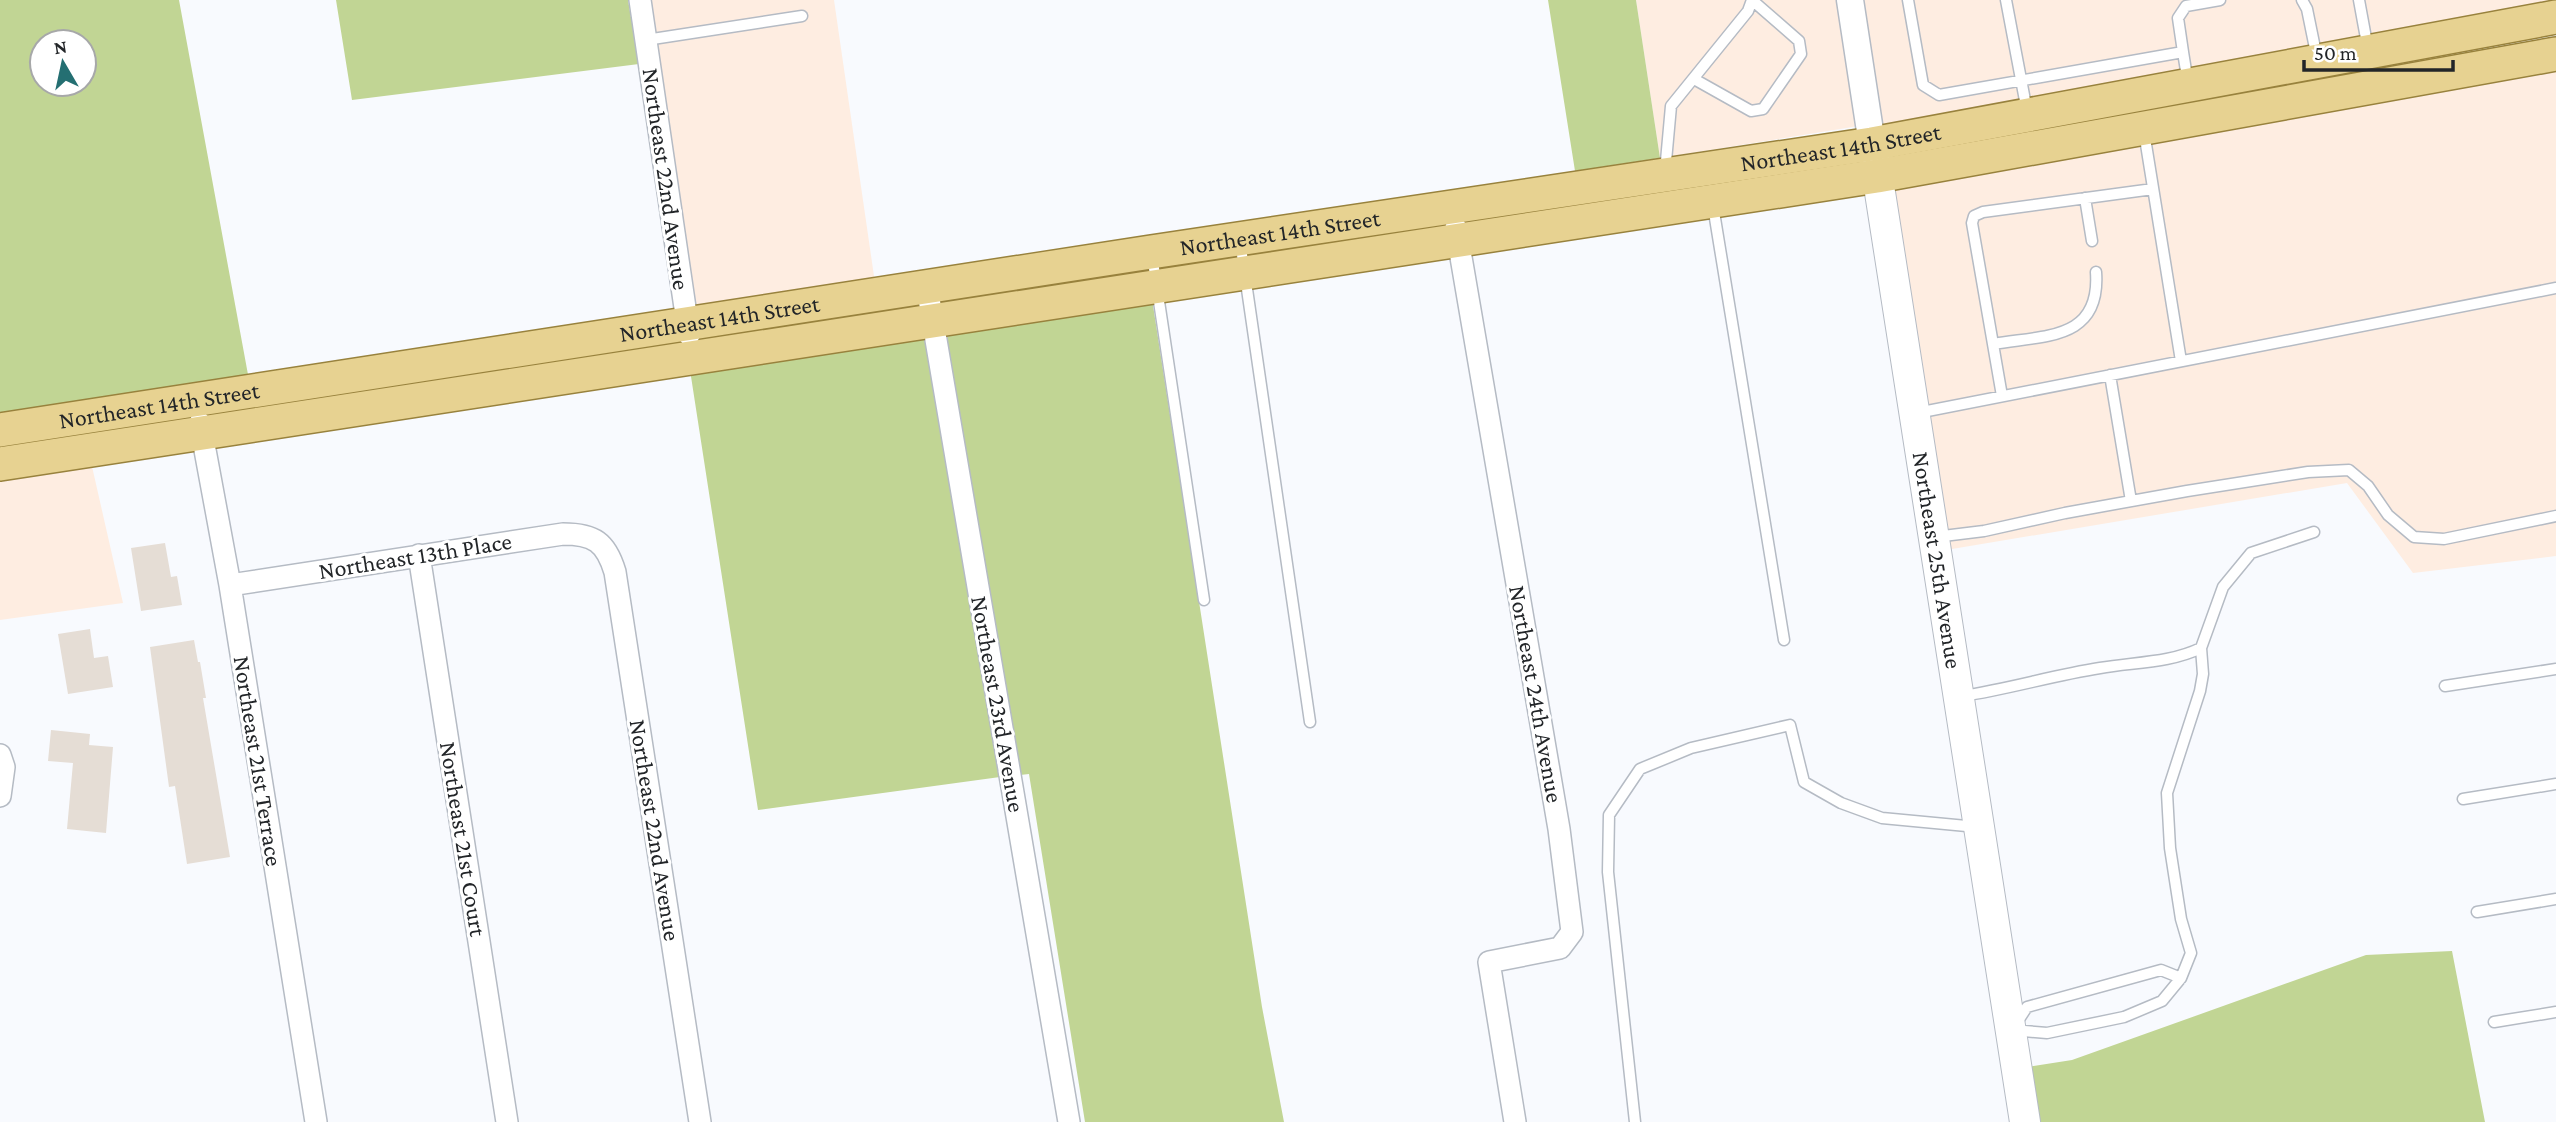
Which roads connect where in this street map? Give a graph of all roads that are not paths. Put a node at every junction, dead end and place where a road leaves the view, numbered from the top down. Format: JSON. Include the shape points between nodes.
{"nodes":[{"id":1,"x":640,"y":0,"type":"edge"},
{"id":2,"x":1752,"y":0,"type":"edge"},
{"id":3,"x":1850,"y":0,"type":"edge"},
{"id":4,"x":1908,"y":0,"type":"edge"},
{"id":5,"x":2006,"y":0,"type":"edge"},
{"id":6,"x":2220,"y":0,"type":"edge"},
{"id":7,"x":2302,"y":0,"type":"edge"},
{"id":8,"x":2359,"y":0,"type":"edge"},
{"id":9,"x":802,"y":16,"type":"dead end"},
{"id":10,"x":2556,"y":17,"type":"edge"},
{"id":11,"x":646,"y":40,"type":"junction"},
{"id":12,"x":2369,"y":51,"type":"junction"},
{"id":13,"x":2183,"y":52,"type":"junction"},
{"id":14,"x":2556,"y":54,"type":"edge"},
{"id":15,"x":2318,"y":61,"type":"junction"},
{"id":16,"x":1694,"y":79,"type":"junction"},
{"id":17,"x":2022,"y":82,"type":"junction"},
{"id":18,"x":2188,"y":85,"type":"junction"},
{"id":19,"x":2093,"y":86,"type":"junction"},
{"id":20,"x":2374,"y":86,"type":"junction"},
{"id":21,"x":2028,"y":114,"type":"junction"},
{"id":22,"x":2143,"y":129,"type":"junction"},
{"id":23,"x":1872,"y":144,"type":"junction"},
{"id":24,"x":1664,"y":175,"type":"junction"},
{"id":25,"x":1877,"y":176,"type":"junction"},
{"id":26,"x":1709,"y":185,"type":"junction"},
{"id":27,"x":2153,"y":189,"type":"junction"},
{"id":28,"x":2085,"y":198,"type":"junction"},
{"id":29,"x":1452,"y":207,"type":"junction"},
{"id":30,"x":1240,"y":239,"type":"junction"},
{"id":31,"x":1458,"y":241,"type":"junction"},
{"id":32,"x":2092,"y":241,"type":"dead end"},
{"id":33,"x":1152,"y":252,"type":"junction"},
{"id":34,"x":2096,"y":272,"type":"dead end"},
{"id":35,"x":1246,"y":273,"type":"junction"},
{"id":36,"x":927,"y":287,"type":"junction"},
{"id":37,"x":1157,"y":287,"type":"junction"},
{"id":38,"x":2556,"y":288,"type":"edge"},
{"id":39,"x":932,"y":321,"type":"junction"},
{"id":40,"x":687,"y":324,"type":"junction"},
{"id":41,"x":1993,"y":344,"type":"junction"},
{"id":42,"x":692,"y":358,"type":"junction"},
{"id":43,"x":2181,"y":361,"type":"junction"},
{"id":44,"x":2110,"y":375,"type":"junction"},
{"id":45,"x":2002,"y":396,"type":"junction"},
{"id":46,"x":196,"y":400,"type":"junction"},
{"id":47,"x":1914,"y":414,"type":"junction"},
{"id":48,"x":0,"y":430,"type":"edge"},
{"id":49,"x":202,"y":433,"type":"junction"},
{"id":50,"x":0,"y":464,"type":"edge"},
{"id":51,"x":2131,"y":501,"type":"junction"},
{"id":52,"x":2556,"y":516,"type":"edge"},
{"id":53,"x":2314,"y":532,"type":"dead end"},
{"id":54,"x":1934,"y":537,"type":"junction"},
{"id":55,"x":599,"y":542,"type":"joint"},
{"id":56,"x":419,"y":555,"type":"junction"},
{"id":57,"x":230,"y":585,"type":"junction"},
{"id":58,"x":1204,"y":600,"type":"dead end"},
{"id":59,"x":1784,"y":640,"type":"dead end"},
{"id":60,"x":2201,"y":648,"type":"junction"},
{"id":61,"x":2556,"y":669,"type":"edge"},
{"id":62,"x":2445,"y":686,"type":"dead end"},
{"id":63,"x":1959,"y":697,"type":"junction"},
{"id":64,"x":1310,"y":722,"type":"dead end"},
{"id":65,"x":0,"y":755,"type":"edge"},
{"id":66,"x":2556,"y":785,"type":"edge"},
{"id":67,"x":0,"y":796,"type":"edge"},
{"id":68,"x":2463,"y":799,"type":"dead end"},
{"id":69,"x":1980,"y":827,"type":"junction"},
{"id":70,"x":2556,"y":899,"type":"edge"},
{"id":71,"x":2477,"y":912,"type":"dead end"},
{"id":72,"x":2181,"y":978,"type":"junction"},
{"id":73,"x":2556,"y":1012,"type":"edge"},
{"id":74,"x":2494,"y":1022,"type":"dead end"},
{"id":75,"x":2012,"y":1030,"type":"junction"},
{"id":76,"x":316,"y":1122,"type":"edge"},
{"id":77,"x":507,"y":1122,"type":"edge"},
{"id":78,"x":700,"y":1122,"type":"edge"},
{"id":79,"x":1069,"y":1122,"type":"edge"},
{"id":80,"x":1515,"y":1122,"type":"edge"},
{"id":81,"x":1635,"y":1122,"type":"edge"},
{"id":82,"x":2025,"y":1122,"type":"edge"}],
"edges":[{"from":1,"to":11,"type":"street","name":"Northeast 22nd Avenue"},
{"from":2,"to":16,"type":"lane"},
{"from":2,"to":16,"type":"lane","via":[[1799,41],[1801,54],[1763,109],[1751,111]]},
{"from":3,"to":23,"type":"street","name":"Northeast 25th Avenue"},
{"from":4,"to":17,"type":"lane","via":[[1923,85],[1939,96]]},
{"from":5,"to":17,"type":"lane"},
{"from":6,"to":13,"type":"lane","via":[[2186,6],[2178,18]]},
{"from":7,"to":15,"type":"lane"},
{"from":8,"to":12,"type":"lane"},
{"from":9,"to":11,"type":"lane"},
{"from":10,"to":12,"type":"main road","name":"Northeast 14th Street"},
{"from":11,"to":40,"type":"street","name":"Northeast 22nd Avenue"},
{"from":12,"to":15,"type":"main road","name":"Northeast 14th Street"},
{"from":12,"to":20,"type":"main road"},
{"from":13,"to":18,"type":"lane"},
{"from":13,"to":19,"type":"lane"},
{"from":14,"to":20,"type":"main road","name":"Northeast 14th Street"},
{"from":15,"to":18,"type":"main road","name":"Northeast 14th Street"},
{"from":16,"to":24,"type":"lane","via":[[1671,106]]},
{"from":17,"to":19,"type":"lane"},
{"from":17,"to":21,"type":"lane"},
{"from":18,"to":19,"type":"main road","name":"Northeast 14th Street"},
{"from":19,"to":21,"type":"main road","name":"Northeast 14th Street"},
{"from":20,"to":22,"type":"main road","name":"Northeast 14th Street"},
{"from":21,"to":23,"type":"main road","name":"Northeast 14th Street"},
{"from":22,"to":25,"type":"main road","name":"Northeast 14th Street"},
{"from":22,"to":27,"type":"lane"},
{"from":23,"to":25,"type":"main road","name":"Northeast 25th Avenue"},
{"from":23,"to":26,"type":"main road","name":"Northeast 14th Street"},
{"from":24,"to":26,"type":"main road","name":"Northeast 14th Street"},
{"from":24,"to":29,"type":"main road","name":"Northeast 14th Street"},
{"from":25,"to":26,"type":"main road","name":"Northeast 14th Street"},
{"from":25,"to":47,"type":"main road","name":"Northeast 25th Avenue"},
{"from":26,"to":31,"type":"main road","name":"Northeast 14th Street"},
{"from":26,"to":59,"type":"lane"},
{"from":27,"to":28,"type":"lane"},
{"from":27,"to":43,"type":"lane"},
{"from":28,"to":32,"type":"lane"},
{"from":28,"to":41,"type":"lane","via":[[1974,216]]},
{"from":29,"to":30,"type":"main road","name":"Northeast 14th Street"},
{"from":29,"to":31,"type":"street","name":"Northeast 24th Avenue"},
{"from":30,"to":33,"type":"main road","name":"Northeast 14th Street"},
{"from":30,"to":35,"type":"lane"},
{"from":31,"to":35,"type":"main road","name":"Northeast 14th Street"},
{"from":31,"to":80,"type":"street","name":"Northeast 24th Avenue","via":[[1559,829],[1572,932],[1560,948],[1489,962]]},
{"from":33,"to":36,"type":"main road","name":"Northeast 14th Street"},
{"from":33,"to":37,"type":"lane"},
{"from":34,"to":41,"type":"lane","via":[[2098,289],[2084,321],[2069,331]]},
{"from":35,"to":37,"type":"main road","name":"Northeast 14th Street"},
{"from":35,"to":64,"type":"lane"},
{"from":36,"to":39,"type":"street","name":"Northeast 23rd Avenue"},
{"from":36,"to":40,"type":"main road","name":"Northeast 14th Street"},
{"from":37,"to":39,"type":"main road","name":"Northeast 14th Street"},
{"from":37,"to":58,"type":"lane"},
{"from":38,"to":43,"type":"lane"},
{"from":39,"to":42,"type":"main road","name":"Northeast 14th Street"},
{"from":39,"to":79,"type":"street","name":"Northeast 23rd Avenue"},
{"from":40,"to":42,"type":"street","name":"Northeast 22nd Avenue"},
{"from":40,"to":46,"type":"main road","name":"Northeast 14th Street"},
{"from":41,"to":45,"type":"lane"},
{"from":42,"to":49,"type":"main road","name":"Northeast 14th Street"},
{"from":43,"to":44,"type":"lane"},
{"from":44,"to":45,"type":"lane"},
{"from":44,"to":51,"type":"lane"},
{"from":45,"to":47,"type":"lane"},
{"from":46,"to":48,"type":"main road","name":"Northeast 14th Street"},
{"from":46,"to":49,"type":"street","name":"Northeast 21st Terrace"},
{"from":47,"to":54,"type":"main road","name":"Northeast 25th Avenue"},
{"from":49,"to":50,"type":"main road","name":"Northeast 14th Street"},
{"from":49,"to":57,"type":"street","name":"Northeast 21st Terrace"},
{"from":51,"to":52,"type":"lane","via":[[2308,472],[2349,470],[2414,537],[2444,539]]},
{"from":51,"to":54,"type":"lane"},
{"from":53,"to":60,"type":"lane","via":[[2251,553],[2223,587]]},
{"from":54,"to":63,"type":"main road","name":"Northeast 25th Avenue"},
{"from":55,"to":56,"type":"street","name":"Northeast 13th Place","via":[[583,534],[563,534]]},
{"from":55,"to":78,"type":"street","name":"Northeast 22nd Avenue","via":[[610,555],[615,572]]},
{"from":56,"to":57,"type":"street","name":"Northeast 13th Place"},
{"from":56,"to":77,"type":"street","name":"Northeast 21st Court"},
{"from":57,"to":76,"type":"street","name":"Northeast 21st Terrace"},
{"from":60,"to":63,"type":"lane","via":[[2182,657],[2099,668]]},
{"from":60,"to":72,"type":"lane","via":[[2200,691],[2167,793],[2170,848],[2191,953]]},
{"from":61,"to":62,"type":"lane"},
{"from":63,"to":69,"type":"main road","name":"Northeast 25th Avenue"},
{"from":65,"to":67,"type":"street","via":[[4,767]]},
{"from":66,"to":68,"type":"lane"},
{"from":69,"to":75,"type":"main road","name":"Northeast 25th Avenue"},
{"from":69,"to":81,"type":"lane","via":[[1882,818],[1841,803],[1804,782],[1790,725],[1691,748],[1640,769],[1609,816],[1608,872]]},
{"from":70,"to":71,"type":"lane"},
{"from":72,"to":75,"type":"lane","via":[[2162,1001],[2124,1017],[2047,1032]]},
{"from":72,"to":75,"type":"lane","via":[[2161,970],[2027,1007]]},
{"from":73,"to":74,"type":"lane"},
{"from":75,"to":82,"type":"main road","name":"Northeast 25th Avenue"}]}
